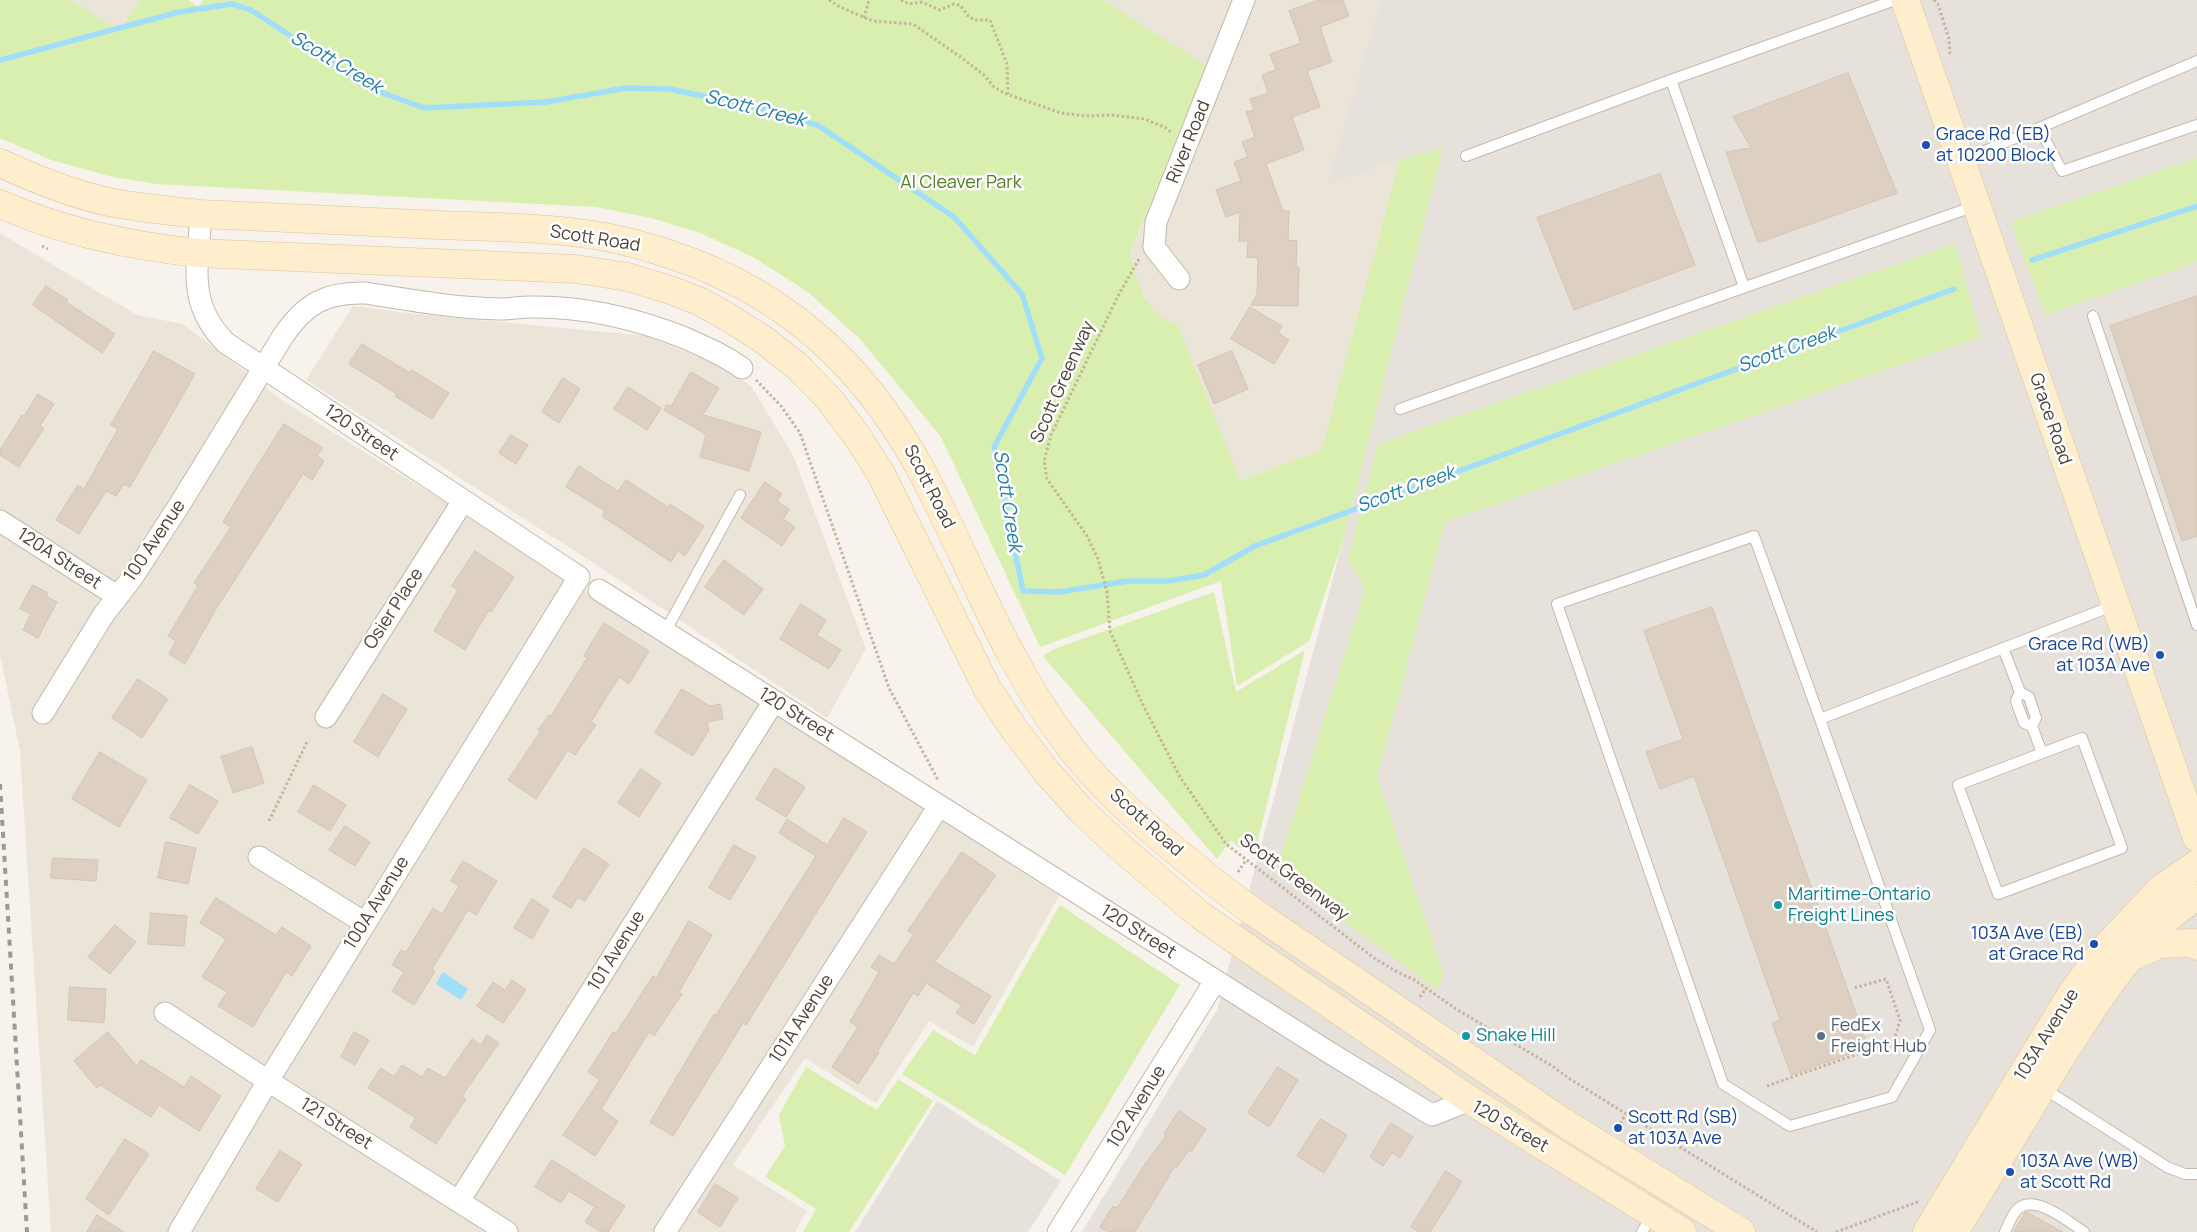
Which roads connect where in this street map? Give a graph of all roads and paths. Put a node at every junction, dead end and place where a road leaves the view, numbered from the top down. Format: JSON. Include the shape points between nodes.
{"nodes":[{"id":1,"x":829,"y":0,"type":"edge"},
{"id":2,"x":869,"y":0,"type":"edge"},
{"id":3,"x":901,"y":0,"type":"edge"},
{"id":4,"x":1244,"y":0,"type":"edge"},
{"id":5,"x":1895,"y":0,"type":"edge"},
{"id":6,"x":1905,"y":0,"type":"edge"},
{"id":7,"x":1934,"y":0,"type":"edge"},
{"id":8,"x":864,"y":18,"type":"junction"},
{"id":9,"x":1950,"y":57,"type":"dead end"},
{"id":10,"x":2197,"y":61,"type":"edge"},
{"id":11,"x":1671,"y":80,"type":"junction"},
{"id":12,"x":1008,"y":94,"type":"junction"},
{"id":13,"x":2197,"y":125,"type":"edge"},
{"id":14,"x":2039,"y":128,"type":"junction"},
{"id":15,"x":1177,"y":136,"type":"dead end"},
{"id":16,"x":1466,"y":156,"type":"dead end"},
{"id":17,"x":1960,"y":162,"type":"junction"},
{"id":18,"x":0,"y":163,"type":"edge"},
{"id":19,"x":0,"y":204,"type":"edge"},
{"id":20,"x":1976,"y":206,"type":"junction"},
{"id":21,"x":201,"y":214,"type":"junction"},
{"id":22,"x":198,"y":253,"type":"junction"},
{"id":23,"x":1137,"y":263,"type":"dead end"},
{"id":24,"x":1179,"y":279,"type":"dead end"},
{"id":25,"x":1744,"y":287,"type":"junction"},
{"id":26,"x":2093,"y":316,"type":"dead end"},
{"id":27,"x":264,"y":368,"type":"junction"},
{"id":28,"x":742,"y":368,"type":"joint"},
{"id":29,"x":1400,"y":409,"type":"dead end"},
{"id":30,"x":740,"y":495,"type":"dead end"},
{"id":31,"x":463,"y":502,"type":"junction"},
{"id":32,"x":0,"y":522,"type":"edge"},
{"id":33,"x":579,"y":577,"type":"joint"},
{"id":34,"x":599,"y":590,"type":"dead end"},
{"id":35,"x":117,"y":596,"type":"junction"},
{"id":36,"x":2114,"y":605,"type":"junction"},
{"id":37,"x":2197,"y":625,"type":"edge"},
{"id":38,"x":665,"y":632,"type":"junction"},
{"id":39,"x":2003,"y":648,"type":"junction"},
{"id":40,"x":774,"y":701,"type":"junction"},
{"id":41,"x":43,"y":713,"type":"dead end"},
{"id":42,"x":326,"y":716,"type":"dead end"},
{"id":43,"x":1820,"y":718,"type":"junction"},
{"id":44,"x":308,"y":740,"type":"dead end"},
{"id":45,"x":2042,"y":753,"type":"junction"},
{"id":46,"x":940,"y":795,"type":"junction"},
{"id":47,"x":269,"y":821,"type":"dead end"},
{"id":48,"x":2197,"y":838,"type":"edge"},
{"id":49,"x":259,"y":856,"type":"dead end"},
{"id":50,"x":1246,"y":860,"type":"junction"},
{"id":51,"x":2197,"y":864,"type":"edge"},
{"id":52,"x":1238,"y":872,"type":"dead end"},
{"id":53,"x":2197,"y":896,"type":"edge"},
{"id":54,"x":365,"y":923,"type":"junction"},
{"id":55,"x":2197,"y":946,"type":"edge"},
{"id":56,"x":2128,"y":959,"type":"junction"},
{"id":57,"x":1215,"y":980,"type":"junction"},
{"id":58,"x":1854,"y":988,"type":"dead end"},
{"id":59,"x":165,"y":1013,"type":"dead end"},
{"id":60,"x":1491,"y":1072,"type":"joint"},
{"id":61,"x":268,"y":1081,"type":"junction"},
{"id":62,"x":2032,"y":1081,"type":"junction"},
{"id":63,"x":1767,"y":1086,"type":"dead end"},
{"id":64,"x":1470,"y":1100,"type":"junction"},
{"id":65,"x":1626,"y":1113,"type":"junction"},
{"id":66,"x":1618,"y":1128,"type":"dead end"},
{"id":67,"x":2197,"y":1174,"type":"edge"},
{"id":68,"x":458,"y":1201,"type":"junction"},
{"id":69,"x":1920,"y":1201,"type":"dead end"},
{"id":70,"x":1648,"y":1223,"type":"edge"},
{"id":71,"x":179,"y":1232,"type":"edge"},
{"id":72,"x":508,"y":1232,"type":"edge"},
{"id":73,"x":665,"y":1232,"type":"edge"},
{"id":74,"x":1058,"y":1232,"type":"edge"},
{"id":75,"x":1682,"y":1232,"type":"edge"},
{"id":76,"x":1741,"y":1232,"type":"edge"},
{"id":77,"x":1817,"y":1232,"type":"edge"},
{"id":78,"x":1836,"y":1232,"type":"edge"},
{"id":79,"x":1927,"y":1232,"type":"edge"},
{"id":80,"x":1954,"y":1232,"type":"edge"},
{"id":81,"x":2005,"y":1232,"type":"edge"},
{"id":82,"x":2084,"y":1232,"type":"edge"}],
"edges":[{"from":1,"to":8,"type":"path"},
{"from":2,"to":8,"type":"path"},
{"from":3,"to":12,"type":"path","via":[[909,4],[922,2],[940,10],[954,4],[975,20],[990,20],[1007,64]]},
{"from":4,"to":24,"type":"street","name":"River Road","via":[[1156,222],[1154,247]]},
{"from":5,"to":11,"type":"lane"},
{"from":6,"to":17,"type":"main road","name":"Grace Road"},
{"from":7,"to":9,"type":"path","via":[[1949,39]]},
{"from":8,"to":12,"type":"path","via":[[913,24],[984,76],[994,87]]},
{"from":10,"to":14,"type":"lane"},
{"from":11,"to":16,"type":"lane"},
{"from":11,"to":25,"type":"lane"},
{"from":12,"to":15,"type":"path","via":[[1061,113],[1145,120]]},
{"from":13,"to":14,"type":"lane","via":[[2062,170]]},
{"from":14,"to":17,"type":"lane"},
{"from":17,"to":20,"type":"main road","name":"Grace Road"},
{"from":18,"to":21,"type":"main road","via":[[61,188],[108,201]]},
{"from":19,"to":22,"type":"main road","via":[[54,225],[102,238]]},
{"from":20,"to":25,"type":"lane"},
{"from":20,"to":36,"type":"main road","name":"Grace Road"},
{"from":21,"to":22,"type":"street","name":"120 Street"},
{"from":21,"to":60,"type":"main road","name":"Scott Road","bridge":true,"via":[[521,228],[605,237],[690,261],[716,271],[767,299],[835,352],[898,429],[936,498],[1019,668],[1072,750],[1138,819],[1210,879],[1358,984]]},
{"from":22,"to":27,"type":"street","name":"120 Street","via":[[197,285],[206,318],[226,343]]},
{"from":22,"to":64,"type":"main road","name":"Scott Road","bridge":true,"via":[[576,269],[628,278],[670,290],[736,321],[797,366],[829,399],[857,436],[902,514],[987,688],[1046,771],[1119,846],[1200,915]]},
{"from":23,"to":50,"type":"path","name":"Scott Greenway","via":[[1051,435],[1044,461],[1047,480],[1087,536],[1103,575],[1110,631],[1180,777],[1226,844]]},
{"from":25,"to":29,"type":"lane"},
{"from":26,"to":37,"type":"lane"},
{"from":27,"to":28,"type":"street","via":[[294,320],[307,308],[320,300],[349,293],[465,306],[599,312],[670,332],[716,351]]},
{"from":27,"to":31,"type":"street","name":"120 Street"},
{"from":27,"to":35,"type":"street","name":"100 Avenue","via":[[180,504]]},
{"from":28,"to":46,"type":"path","via":[[767,390],[800,433],[889,688]]},
{"from":30,"to":38,"type":"lane"},
{"from":31,"to":33,"type":"street","name":"120 Street"},
{"from":31,"to":42,"type":"street","name":"Osier Place"},
{"from":32,"to":35,"type":"street","name":"120A Street"},
{"from":33,"to":54,"type":"street","name":"100A Avenue"},
{"from":34,"to":38,"type":"street","name":"120 Street"},
{"from":35,"to":41,"type":"street","name":"100 Avenue"},
{"from":36,"to":39,"type":"lane"},
{"from":36,"to":48,"type":"main road","name":"Grace Road"},
{"from":38,"to":40,"type":"street","name":"120 Street"},
{"from":39,"to":43,"type":"lane"},
{"from":39,"to":45,"type":"lane","via":[[2020,692],[2016,701],[2024,723],[2032,726]]},
{"from":40,"to":46,"type":"street","name":"120 Street"},
{"from":40,"to":68,"type":"street","name":"101 Avenue"},
{"from":43,"to":43,"type":"lane","via":[[1930,1030],[1892,1097],[1790,1126],[1723,1084],[1557,604],[1754,536]]},
{"from":44,"to":47,"type":"path"},
{"from":45,"to":45,"type":"lane","via":[[1958,784],[1998,894],[2122,848],[2082,738]]},
{"from":46,"to":57,"type":"street","name":"120 Street"},
{"from":46,"to":73,"type":"street","name":"101A Avenue"},
{"from":49,"to":54,"type":"street"},
{"from":50,"to":52,"type":"path"},
{"from":50,"to":65,"type":"path","name":"Scott Greenway","via":[[1374,958],[1413,978],[1488,1029]]},
{"from":51,"to":62,"type":"main road","name":"103A Avenue","via":[[2162,888],[2108,945],[2072,993]]},
{"from":53,"to":56,"type":"main road","name":"103A Avenue","via":[[2180,907]]},
{"from":54,"to":61,"type":"street","name":"100A Avenue"},
{"from":55,"to":56,"type":"main road","via":[[2194,943],[2159,944]]},
{"from":56,"to":62,"type":"main road","name":"103A Avenue","via":[[2078,1030]]},
{"from":57,"to":64,"type":"street","name":"120 Street","via":[[1432,1116]]},
{"from":57,"to":74,"type":"street","name":"102 Avenue"},
{"from":58,"to":63,"type":"path","via":[[1886,979],[1900,1020],[1894,1041]]},
{"from":59,"to":61,"type":"street","name":"121 Street"},
{"from":60,"to":76,"type":"main road","name":"120 Street","via":[[1563,1122]]},
{"from":61,"to":68,"type":"street","name":"121 Street"},
{"from":61,"to":71,"type":"street","name":"100A Avenue"},
{"from":62,"to":67,"type":"lane","via":[[2166,1167],[2185,1174]]},
{"from":62,"to":79,"type":"main road","name":"103A Avenue"},
{"from":62,"to":80,"type":"main road","name":"103A Avenue"},
{"from":64,"to":70,"type":"main road","name":"120 Street"},
{"from":65,"to":66,"type":"path"},
{"from":65,"to":77,"type":"path","name":"Scott Greenway"},
{"from":68,"to":72,"type":"street","name":"121 Street"},
{"from":69,"to":78,"type":"path"},
{"from":70,"to":75,"type":"main road","name":"120 Street"},
{"from":81,"to":82,"type":"lane","via":[[2016,1210],[2027,1204],[2040,1205]]}]}
